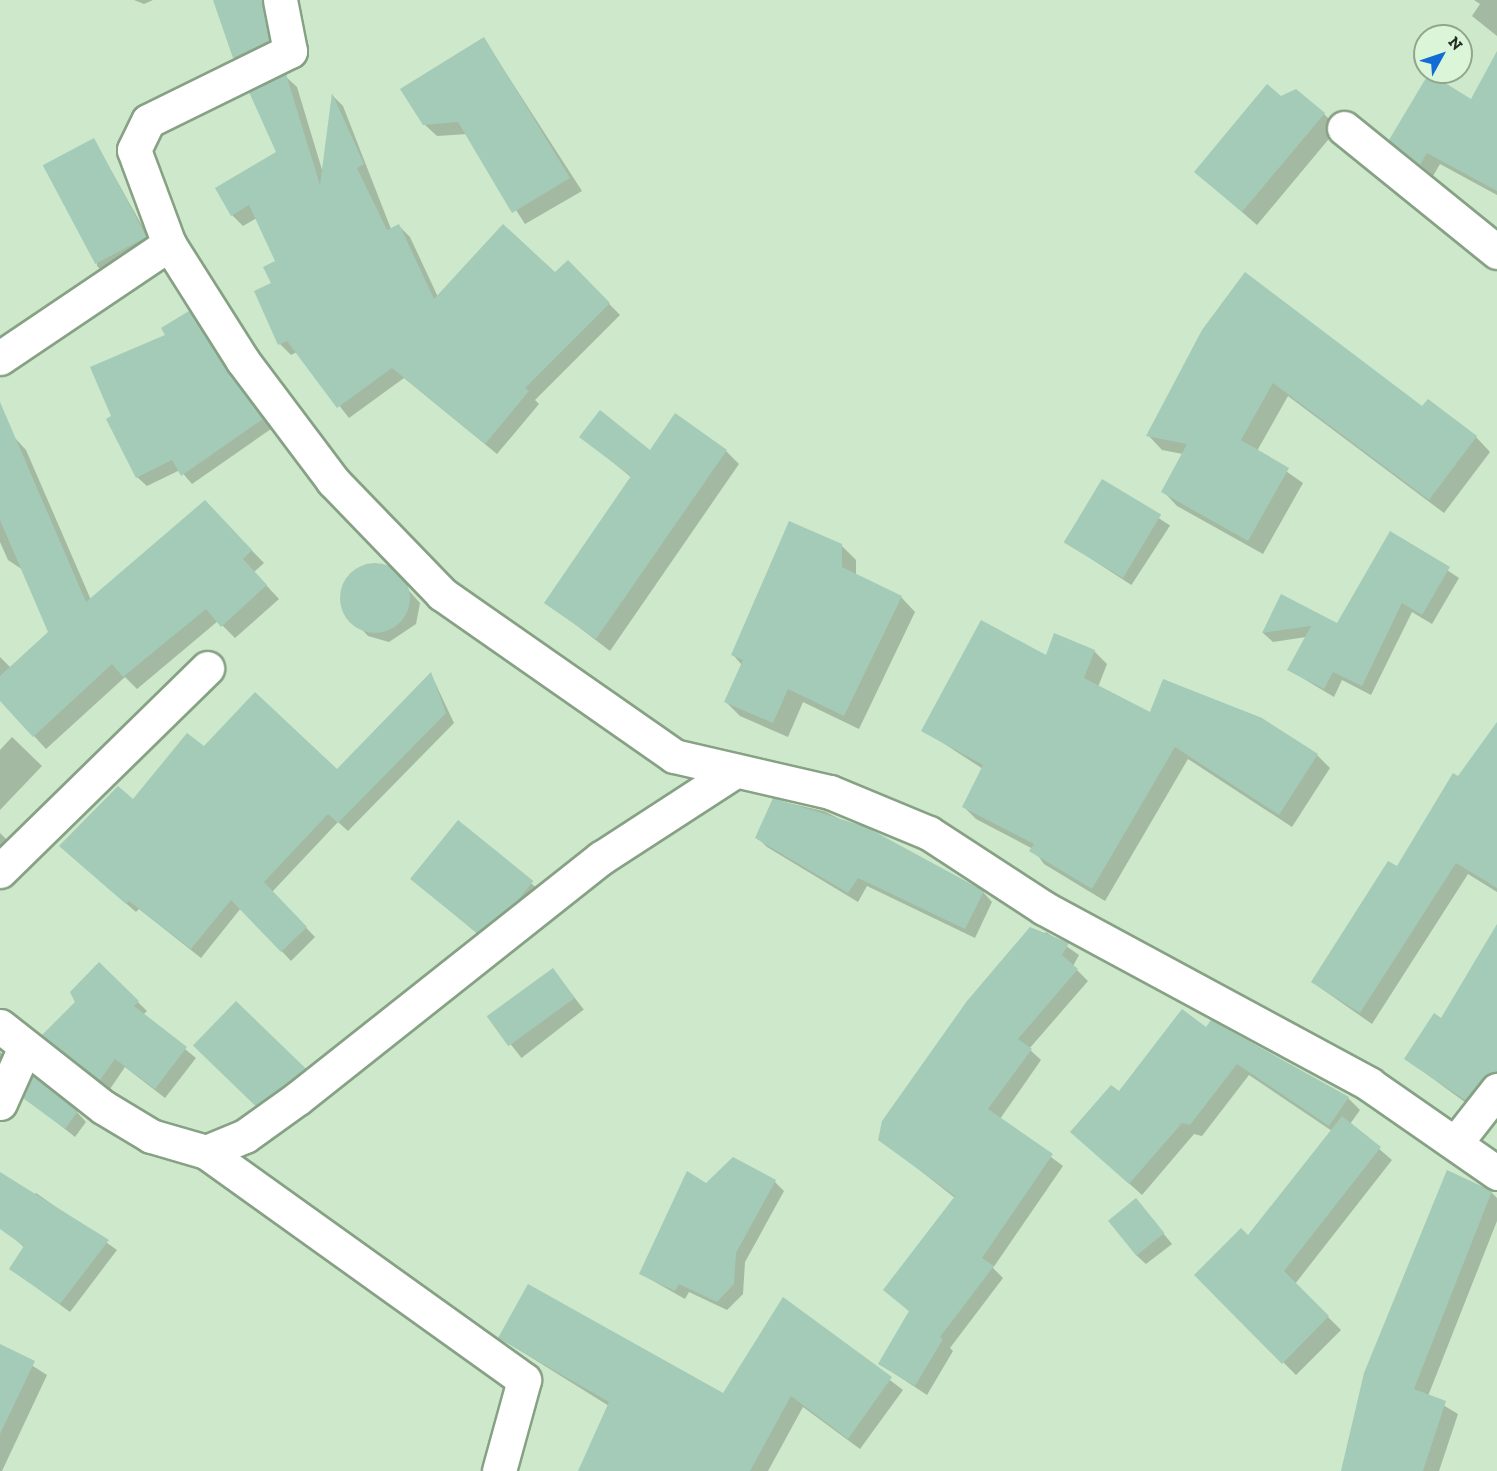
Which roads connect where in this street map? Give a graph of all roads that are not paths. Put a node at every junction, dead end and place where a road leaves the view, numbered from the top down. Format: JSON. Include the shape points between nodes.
{"nodes":[{"id":1,"x":280,"y":0,"type":"edge"},
{"id":2,"x":1344,"y":128,"type":"dead end"},
{"id":3,"x":169,"y":244,"type":"junction"},
{"id":4,"x":1497,"y":252,"type":"edge"},
{"id":5,"x":0,"y":358,"type":"edge"},
{"id":6,"x":207,"y":668,"type":"dead end"},
{"id":7,"x":735,"y":771,"type":"junction"},
{"id":8,"x":0,"y":871,"type":"edge"},
{"id":9,"x":0,"y":1026,"type":"edge"},
{"id":10,"x":26,"y":1047,"type":"junction"},
{"id":11,"x":1497,"y":1090,"type":"edge"},
{"id":12,"x":0,"y":1102,"type":"edge"},
{"id":13,"x":1457,"y":1141,"type":"junction"},
{"id":14,"x":206,"y":1152,"type":"junction"},
{"id":15,"x":1497,"y":1173,"type":"edge"},
{"id":16,"x":499,"y":1471,"type":"edge"}],
"edges":[{"from":1,"to":3,"type":"street","via":[[290,51],[148,121],[134,150]]},
{"from":2,"to":4,"type":"street"},
{"from":3,"to":5,"type":"street"},
{"from":3,"to":7,"type":"street","via":[[243,361],[333,481],[442,594],[674,756]]},
{"from":6,"to":8,"type":"street"},
{"from":7,"to":13,"type":"street","via":[[830,792],[929,833],[1044,908],[1286,1036]]},
{"from":7,"to":14,"type":"street","via":[[600,858],[298,1098],[245,1136]]},
{"from":9,"to":10,"type":"street"},
{"from":10,"to":12,"type":"street"},
{"from":10,"to":14,"type":"street","via":[[103,1107],[151,1136]]},
{"from":11,"to":13,"type":"street"},
{"from":13,"to":15,"type":"street"},
{"from":14,"to":16,"type":"street","via":[[524,1380]]}]}
